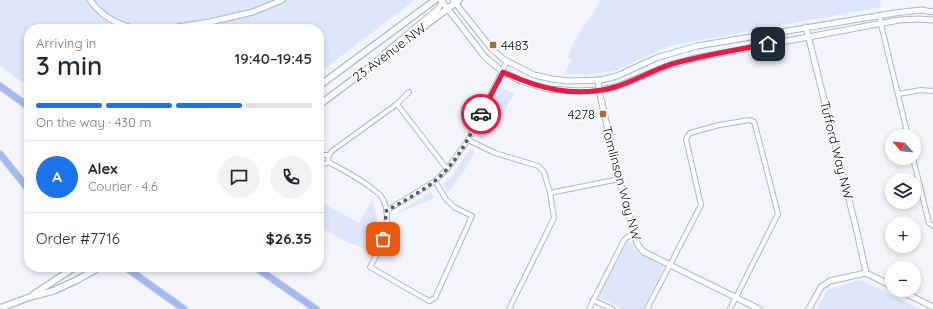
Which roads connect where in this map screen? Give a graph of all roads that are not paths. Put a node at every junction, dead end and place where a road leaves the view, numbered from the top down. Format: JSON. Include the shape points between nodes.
{"nodes":[{"id":1,"x":90,"y":0,"type":"edge"},
{"id":2,"x":282,"y":0,"type":"edge"},
{"id":3,"x":435,"y":0,"type":"edge"},
{"id":4,"x":442,"y":1,"type":"edge"},
{"id":5,"x":455,"y":1,"type":"edge"},
{"id":6,"x":447,"y":9,"type":"junction"},
{"id":7,"x":933,"y":12,"type":"edge"},
{"id":8,"x":879,"y":16,"type":"junction"},
{"id":9,"x":933,"y":20,"type":"edge"},
{"id":10,"x":120,"y":24,"type":"edge"},
{"id":11,"x":197,"y":24,"type":"edge"},
{"id":12,"x":880,"y":25,"type":"junction"},
{"id":13,"x":806,"y":27,"type":"junction"},
{"id":14,"x":808,"y":37,"type":"junction"},
{"id":15,"x":507,"y":61,"type":"junction"},
{"id":16,"x":367,"y":69,"type":"junction"},
{"id":17,"x":503,"y":72,"type":"junction"},
{"id":18,"x":598,"y":80,"type":"junction"},
{"id":19,"x":324,"y":82,"type":"edge"},
{"id":20,"x":0,"y":86,"type":"edge"},
{"id":21,"x":599,"y":90,"type":"junction"},
{"id":22,"x":933,"y":91,"type":"edge"},
{"id":23,"x":409,"y":92,"type":"dead end"},
{"id":24,"x":898,"y":94,"type":"junction"},
{"id":25,"x":324,"y":101,"type":"edge"},
{"id":26,"x":24,"y":103,"type":"edge"},
{"id":27,"x":397,"y":104,"type":"junction"},
{"id":28,"x":906,"y":129,"type":"edge"},
{"id":29,"x":468,"y":140,"type":"junction"},
{"id":30,"x":0,"y":154,"type":"edge"},
{"id":31,"x":324,"y":155,"type":"edge"},
{"id":32,"x":328,"y":155,"type":"junction"},
{"id":33,"x":329,"y":162,"type":"junction"},
{"id":34,"x":324,"y":164,"type":"edge"},
{"id":35,"x":915,"y":165,"type":"edge"},
{"id":36,"x":447,"y":169,"type":"junction"},
{"id":37,"x":619,"y":179,"type":"junction"},
{"id":38,"x":435,"y":181,"type":"junction"},
{"id":39,"x":24,"y":184,"type":"edge"},
{"id":40,"x":550,"y":194,"type":"junction"},
{"id":41,"x":386,"y":211,"type":"junction"},
{"id":42,"x":933,"y":226,"type":"edge"},
{"id":43,"x":634,"y":232,"type":"junction"},
{"id":44,"x":670,"y":265,"type":"junction"},
{"id":45,"x":68,"y":272,"type":"edge"},
{"id":46,"x":91,"y":272,"type":"edge"},
{"id":47,"x":131,"y":272,"type":"edge"},
{"id":48,"x":262,"y":272,"type":"edge"},
{"id":49,"x":866,"y":273,"type":"junction"},
{"id":50,"x":885,"y":282,"type":"edge"},
{"id":51,"x":30,"y":297,"type":"junction"},
{"id":52,"x":913,"y":297,"type":"edge"},
{"id":53,"x":736,"y":298,"type":"junction"},
{"id":54,"x":593,"y":300,"type":"junction"},
{"id":55,"x":933,"y":307,"type":"edge"},
{"id":56,"x":0,"y":308,"type":"edge"},
{"id":57,"x":184,"y":309,"type":"edge"},
{"id":58,"x":316,"y":309,"type":"edge"},
{"id":59,"x":509,"y":309,"type":"edge"},
{"id":60,"x":588,"y":309,"type":"edge"},
{"id":61,"x":612,"y":309,"type":"edge"},
{"id":62,"x":647,"y":309,"type":"edge"},
{"id":63,"x":730,"y":309,"type":"edge"},
{"id":64,"x":759,"y":309,"type":"edge"},
{"id":65,"x":810,"y":309,"type":"edge"}],
"edges":[{"from":1,"to":10,"type":"street","via":[[100,11]]},
{"from":2,"to":11,"type":"street","via":[[253,12]]},
{"from":3,"to":19,"type":"main road","name":"23 Avenue NW"},
{"from":4,"to":6,"type":"street"},
{"from":4,"to":16,"type":"street","via":[[438,9]]},
{"from":5,"to":6,"type":"main road","name":"23 Avenue NW"},
{"from":5,"to":15,"type":"street","via":[[491,48]]},
{"from":6,"to":16,"type":"main road","name":"23 Avenue NW"},
{"from":6,"to":17,"type":"street","via":[[485,57]]},
{"from":7,"to":8,"type":"street","via":[[907,11]]},
{"from":8,"to":12,"type":"street"},
{"from":8,"to":13,"type":"street"},
{"from":9,"to":12,"type":"street","via":[[898,20]]},
{"from":12,"to":14,"type":"street"},
{"from":12,"to":24,"type":"street"},
{"from":13,"to":14,"type":"street","name":"Tufford Way NW"},
{"from":13,"to":18,"type":"street","via":[[697,46],[656,58],[617,76]]},
{"from":14,"to":21,"type":"street","via":[[696,58],[670,65],[616,87]]},
{"from":14,"to":49,"type":"street","name":"Tufford Way NW"},
{"from":15,"to":17,"type":"street"},
{"from":15,"to":18,"type":"street","via":[[528,72],[552,79]]},
{"from":16,"to":25,"type":"main road","name":"23 Avenue NW"},
{"from":17,"to":21,"type":"street","via":[[521,81],[548,89]]},
{"from":17,"to":29,"type":"street"},
{"from":18,"to":21,"type":"street","name":"Tomlinson Way NW"},
{"from":20,"to":26,"type":"main road"},
{"from":21,"to":37,"type":"street","name":"Tomlinson Way NW"},
{"from":22,"to":24,"type":"street","via":[[920,90]]},
{"from":23,"to":27,"type":"street"},
{"from":24,"to":28,"type":"street"},
{"from":27,"to":32,"type":"street"},
{"from":27,"to":36,"type":"street"},
{"from":29,"to":36,"type":"street"},
{"from":29,"to":40,"type":"street","via":[[494,153],[538,166],[544,172]]},
{"from":30,"to":39,"type":"main road"},
{"from":31,"to":32,"type":"street"},
{"from":32,"to":33,"type":"street"},
{"from":33,"to":34,"type":"street"},
{"from":33,"to":41,"type":"street","via":[[358,177],[381,196]]},
{"from":35,"to":42,"type":"street","via":[[929,223]]},
{"from":36,"to":38,"type":"street"},
{"from":37,"to":40,"type":"street"},
{"from":37,"to":43,"type":"street","name":"Tomlinson Way NW"},
{"from":38,"to":41,"type":"street"},
{"from":38,"to":41,"type":"street","via":[[454,207],[472,216],[435,298],[429,301],[370,267],[381,247]]},
{"from":40,"to":59,"type":"street","via":[[554,218]]},
{"from":43,"to":44,"type":"street","name":"Tomlinson Way NW","via":[[644,252]]},
{"from":43,"to":54,"type":"street","via":[[624,240]]},
{"from":44,"to":53,"type":"street","name":"Tomlinson Way NW"},
{"from":44,"to":53,"type":"street","via":[[701,204],[686,139],[690,133],[750,120],[755,125],[778,214]]},
{"from":44,"to":62,"type":"street"},
{"from":45,"to":51,"type":"main road"},
{"from":46,"to":51,"type":"main road","via":[[53,291]]},
{"from":47,"to":57,"type":"main road"},
{"from":48,"to":58,"type":"main road"},
{"from":49,"to":50,"type":"street"},
{"from":49,"to":65,"type":"street","via":[[830,281],[821,287]]},
{"from":51,"to":56,"type":"main road"},
{"from":52,"to":55,"type":"street"},
{"from":53,"to":63,"type":"street"},
{"from":53,"to":64,"type":"street","name":"Tomlinson Way NW"},
{"from":54,"to":60,"type":"street"},
{"from":54,"to":61,"type":"street"}]}
